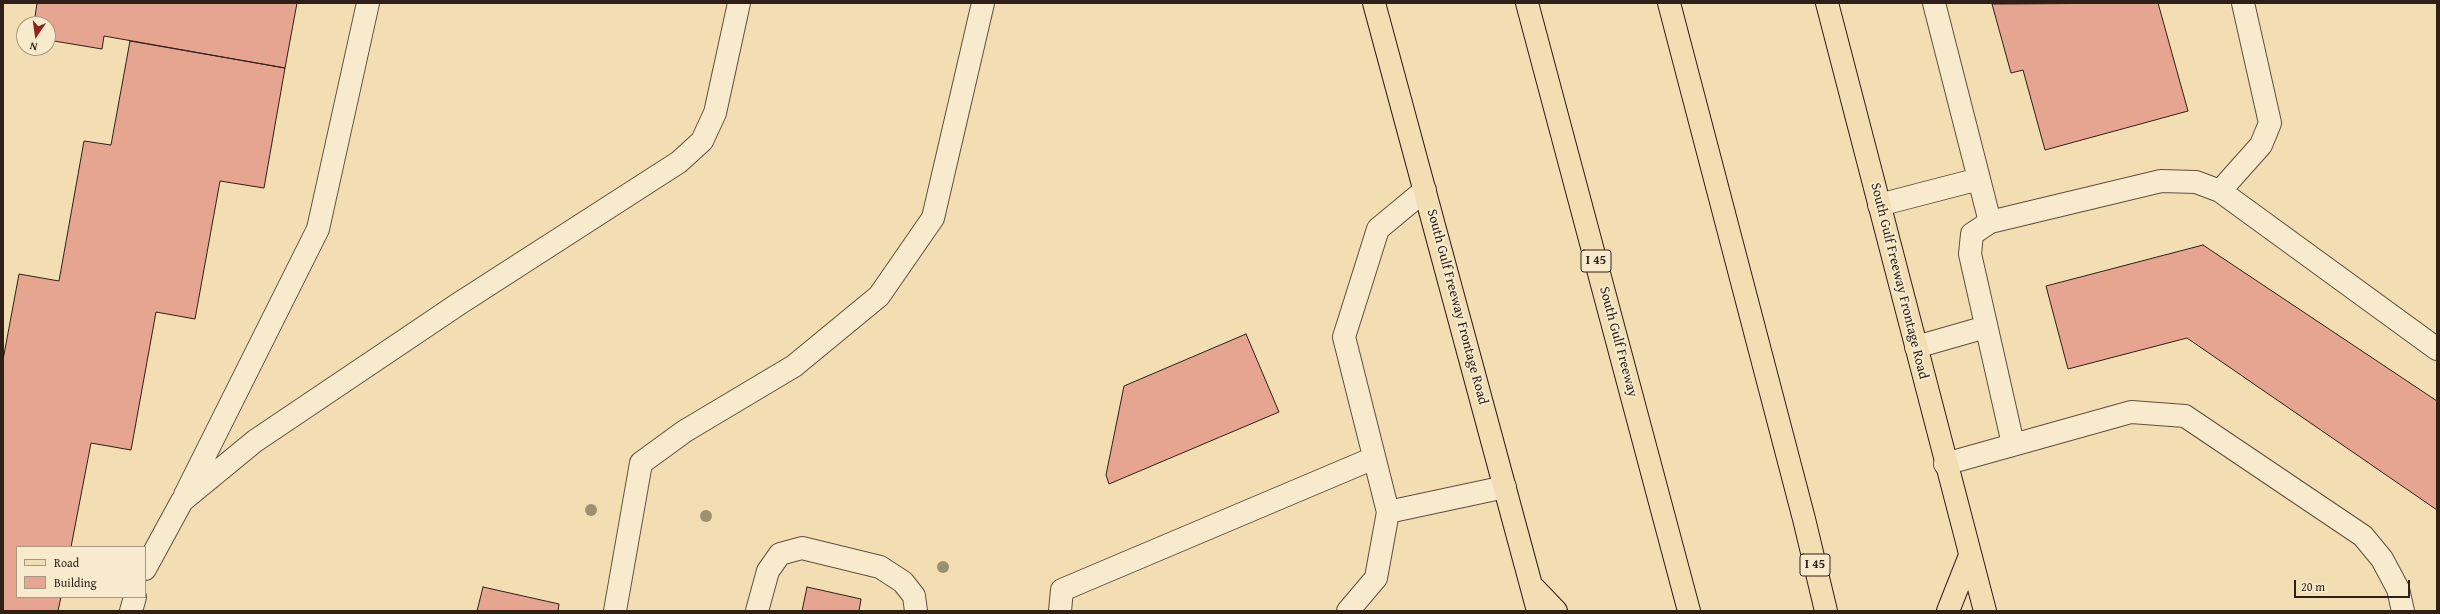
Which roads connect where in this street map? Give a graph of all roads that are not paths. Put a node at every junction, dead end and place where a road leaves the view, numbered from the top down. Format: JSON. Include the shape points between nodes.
{"nodes":[{"id":1,"x":368,"y":3,"type":"edge"},
{"id":2,"x":739,"y":3,"type":"edge"},
{"id":3,"x":983,"y":3,"type":"edge"},
{"id":4,"x":1374,"y":3,"type":"edge"},
{"id":5,"x":1527,"y":3,"type":"edge"},
{"id":6,"x":1669,"y":3,"type":"edge"},
{"id":7,"x":1828,"y":3,"type":"edge"},
{"id":8,"x":1934,"y":3,"type":"edge"},
{"id":9,"x":2243,"y":3,"type":"edge"},
{"id":10,"x":1979,"y":179,"type":"junction"},
{"id":11,"x":1425,"y":190,"type":"junction"},
{"id":12,"x":2220,"y":191,"type":"junction"},
{"id":13,"x":1879,"y":205,"type":"junction"},
{"id":14,"x":1990,"y":222,"type":"junction"},
{"id":15,"x":1986,"y":327,"type":"junction"},
{"id":16,"x":1916,"y":347,"type":"junction"},
{"id":17,"x":2437,"y":349,"type":"edge"},
{"id":18,"x":2013,"y":444,"type":"junction"},
{"id":19,"x":1374,"y":458,"type":"junction"},
{"id":20,"x":1945,"y":464,"type":"junction"},
{"id":21,"x":1505,"y":486,"type":"junction"},
{"id":22,"x":182,"y":501,"type":"junction"},
{"id":23,"x":1388,"y":512,"type":"junction"},
{"id":24,"x":1970,"y":558,"type":"junction"},
{"id":25,"x":146,"y":567,"type":"edge"},
{"id":26,"x":1531,"y":584,"type":"junction"},
{"id":27,"x":135,"y":598,"type":"edge"},
{"id":28,"x":131,"y":611,"type":"edge"},
{"id":29,"x":615,"y":611,"type":"edge"},
{"id":30,"x":757,"y":611,"type":"edge"},
{"id":31,"x":916,"y":611,"type":"edge"},
{"id":32,"x":1060,"y":611,"type":"edge"},
{"id":33,"x":1348,"y":611,"type":"edge"},
{"id":34,"x":1538,"y":611,"type":"edge"},
{"id":35,"x":1556,"y":611,"type":"edge"},
{"id":36,"x":1689,"y":611,"type":"edge"},
{"id":37,"x":1826,"y":611,"type":"edge"},
{"id":38,"x":1948,"y":611,"type":"edge"},
{"id":39,"x":1985,"y":611,"type":"edge"},
{"id":40,"x":2403,"y":611,"type":"edge"}],
"edges":[{"from":1,"to":22,"type":"lane","via":[[318,229]]},
{"from":2,"to":22,"type":"lane","via":[[715,113],[702,141],[678,162],[460,303],[261,437]]},
{"from":3,"to":29,"type":"lane","via":[[933,218],[879,296],[794,366],[685,431],[641,463]]},
{"from":4,"to":11,"type":"main road","name":"South Gulf Freeway Frontage Road"},
{"from":5,"to":36,"type":"main road","name":"South Gulf Freeway","number":"I 45"},
{"from":6,"to":37,"type":"main road","number":"I 45"},
{"from":7,"to":13,"type":"main road","name":"South Gulf Freeway Frontage Road"},
{"from":8,"to":10,"type":"lane"},
{"from":9,"to":12,"type":"lane","via":[[2270,123],[2261,145]]},
{"from":10,"to":13,"type":"lane"},
{"from":10,"to":14,"type":"lane"},
{"from":11,"to":19,"type":"lane","via":[[1378,229],[1344,337]]},
{"from":11,"to":21,"type":"main road","name":"South Gulf Freeway Frontage Road"},
{"from":12,"to":14,"type":"lane","via":[[2196,182],[2161,181]]},
{"from":12,"to":17,"type":"lane"},
{"from":13,"to":16,"type":"main road","name":"South Gulf Freeway Frontage Road"},
{"from":14,"to":15,"type":"lane","via":[[1972,234],[1970,254]]},
{"from":15,"to":16,"type":"lane"},
{"from":15,"to":18,"type":"lane"},
{"from":16,"to":20,"type":"main road","name":"South Gulf Freeway Frontage Road"},
{"from":18,"to":20,"type":"lane"},
{"from":18,"to":40,"type":"lane","via":[[2130,412],[2185,416],[2363,536],[2382,559],[2398,589]]},
{"from":19,"to":23,"type":"lane"},
{"from":19,"to":32,"type":"lane","via":[[1062,590]]},
{"from":20,"to":24,"type":"main road","name":"South Gulf Freeway Frontage Road"},
{"from":21,"to":23,"type":"lane"},
{"from":21,"to":26,"type":"main road","name":"South Gulf Freeway Frontage Road"},
{"from":22,"to":25,"type":"lane"},
{"from":23,"to":33,"type":"lane","via":[[1376,578]]},
{"from":24,"to":38,"type":"main road"},
{"from":24,"to":39,"type":"main road","name":"South Gulf Freeway Frontage Road"},
{"from":26,"to":34,"type":"main road","name":"South Gulf Freeway Frontage Road"},
{"from":26,"to":35,"type":"main road"},
{"from":27,"to":28,"type":"lane"},
{"from":30,"to":31,"type":"lane","via":[[768,571],[780,554],[802,548],[880,566],[903,582],[914,596]]}]}
